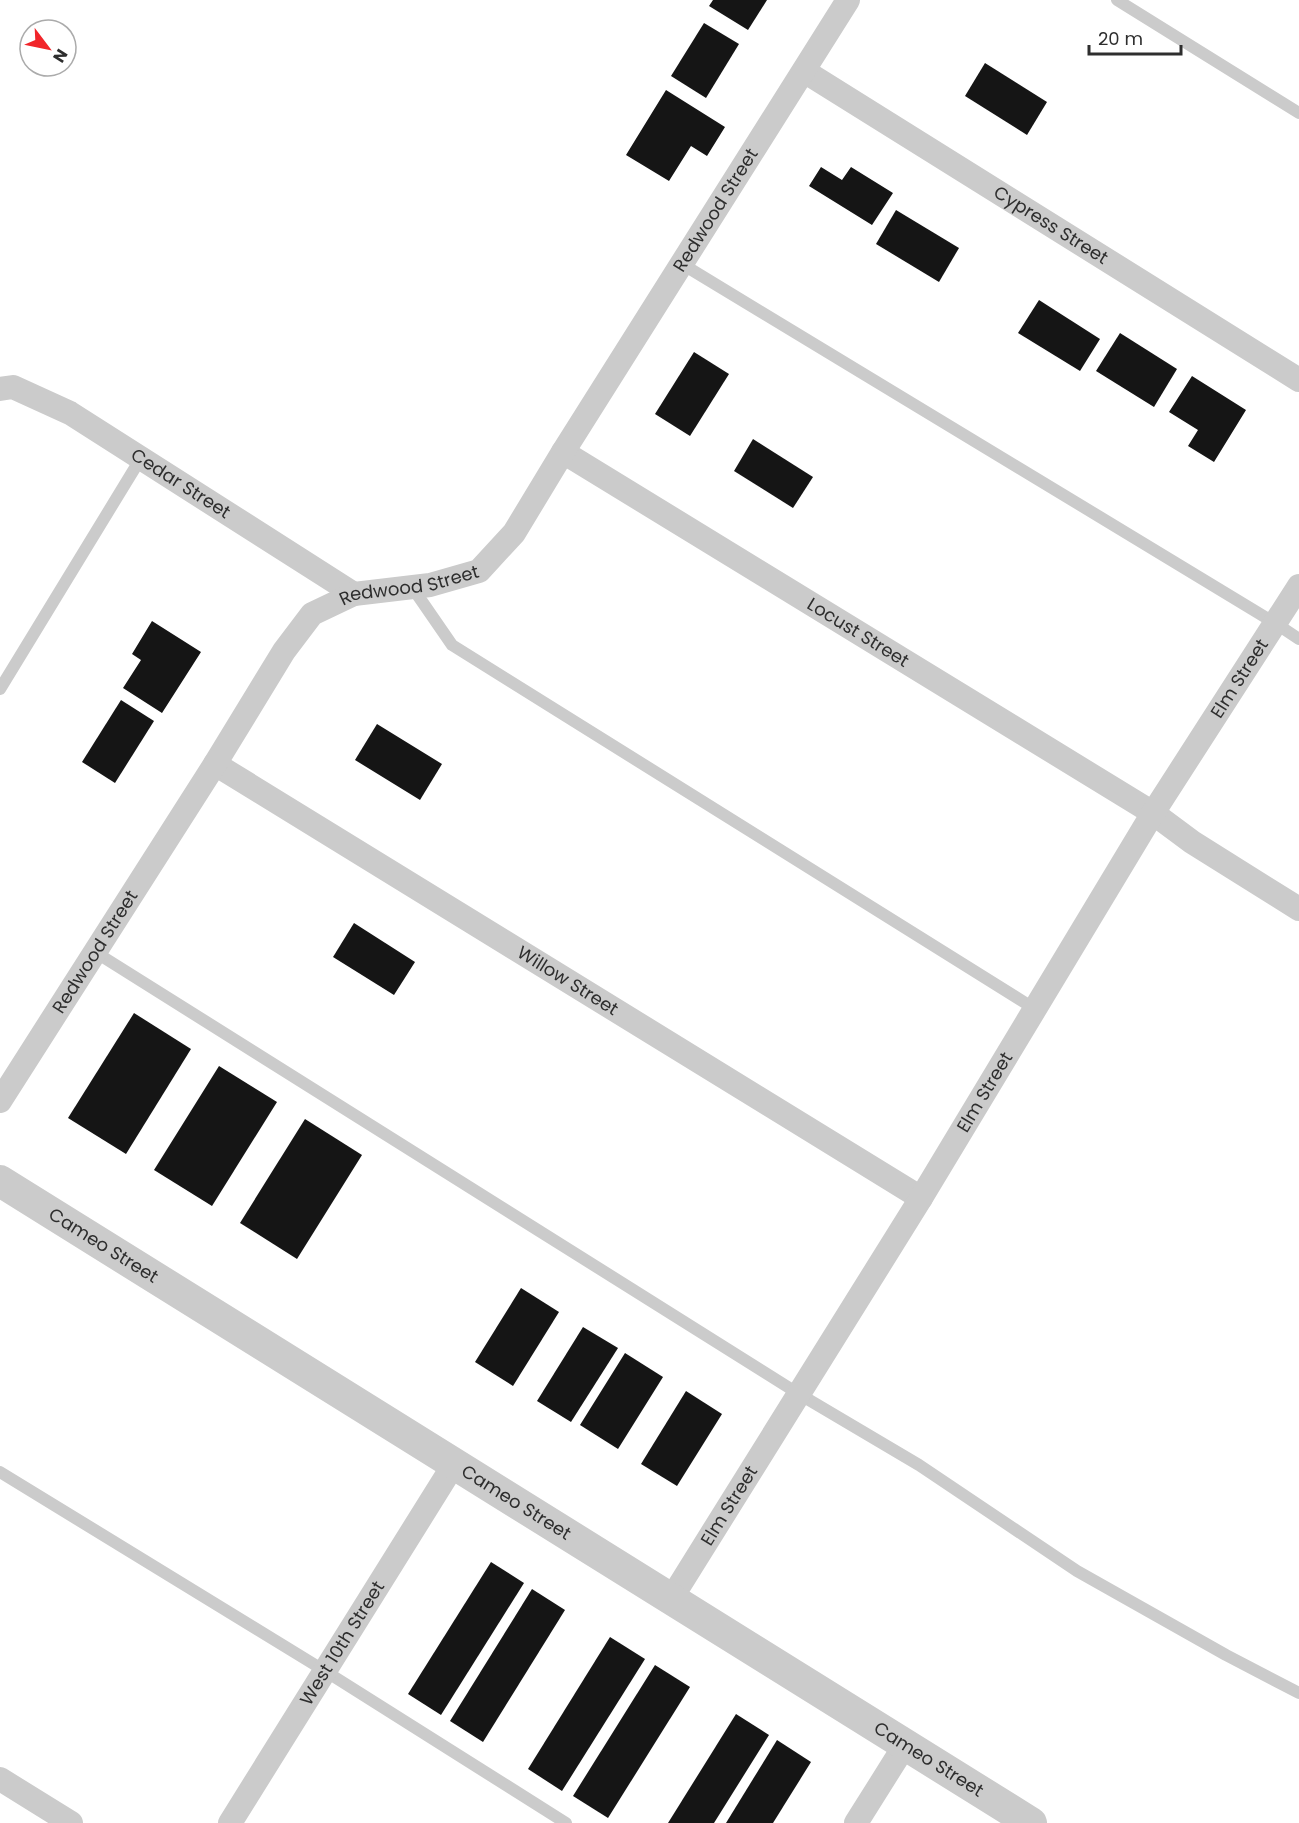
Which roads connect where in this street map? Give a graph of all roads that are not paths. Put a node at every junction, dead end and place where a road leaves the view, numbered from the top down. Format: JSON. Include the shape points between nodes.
{"nodes":[{"id":1,"x":848,"y":0,"type":"edge"},
{"id":2,"x":1116,"y":0,"type":"edge"},
{"id":3,"x":804,"y":72,"type":"junction"},
{"id":4,"x":1299,"y":113,"type":"edge"},
{"id":5,"x":682,"y":264,"type":"junction"},
{"id":6,"x":1299,"y":380,"type":"edge"},
{"id":7,"x":0,"y":389,"type":"edge"},
{"id":8,"x":562,"y":452,"type":"junction"},
{"id":9,"x":141,"y":458,"type":"junction"},
{"id":10,"x":1299,"y":586,"type":"edge"},
{"id":11,"x":412,"y":587,"type":"junction"},
{"id":12,"x":354,"y":594,"type":"junction"},
{"id":13,"x":1275,"y":623,"type":"junction"},
{"id":14,"x":1299,"y":639,"type":"edge"},
{"id":15,"x":0,"y":688,"type":"edge"},
{"id":16,"x":214,"y":764,"type":"junction"},
{"id":17,"x":1154,"y":813,"type":"junction"},
{"id":18,"x":1299,"y":909,"type":"edge"},
{"id":19,"x":95,"y":952,"type":"junction"},
{"id":20,"x":1035,"y":1009,"type":"junction"},
{"id":21,"x":0,"y":1101,"type":"edge"},
{"id":22,"x":3,"y":1190,"type":"edge"},
{"id":23,"x":921,"y":1198,"type":"junction"},
{"id":24,"x":799,"y":1394,"type":"junction"},
{"id":25,"x":454,"y":1464,"type":"junction"},
{"id":26,"x":0,"y":1472,"type":"edge"},
{"id":27,"x":671,"y":1599,"type":"junction"},
{"id":28,"x":325,"y":1671,"type":"junction"},
{"id":29,"x":1299,"y":1693,"type":"edge"},
{"id":30,"x":905,"y":1745,"type":"junction"},
{"id":31,"x":0,"y":1779,"type":"edge"},
{"id":32,"x":71,"y":1823,"type":"edge"},
{"id":33,"x":230,"y":1823,"type":"edge"},
{"id":34,"x":566,"y":1823,"type":"edge"},
{"id":35,"x":856,"y":1823,"type":"edge"},
{"id":36,"x":1030,"y":1823,"type":"edge"}],
"edges":[{"from":1,"to":3,"type":"street","name":"Redwood Street"},
{"from":2,"to":4,"type":"lane"},
{"from":3,"to":5,"type":"street","name":"Redwood Street"},
{"from":3,"to":6,"type":"street","name":"Cypress Street"},
{"from":5,"to":8,"type":"street","name":"Redwood Street"},
{"from":5,"to":13,"type":"lane"},
{"from":7,"to":9,"type":"street","name":"Cedar Street","via":[[13,387],[70,413]]},
{"from":8,"to":11,"type":"street","name":"Redwood Street","via":[[514,533],[479,571]]},
{"from":8,"to":17,"type":"street","name":"Locust Street"},
{"from":9,"to":12,"type":"street","name":"Cedar Street"},
{"from":9,"to":15,"type":"lane"},
{"from":10,"to":13,"type":"street","name":"Elm Street"},
{"from":11,"to":12,"type":"street","name":"Redwood Street"},
{"from":11,"to":20,"type":"lane","via":[[452,645]]},
{"from":12,"to":16,"type":"street","name":"Redwood Street","via":[[312,614],[284,651]]},
{"from":13,"to":14,"type":"lane"},
{"from":13,"to":17,"type":"street","name":"Elm Street"},
{"from":16,"to":19,"type":"street","name":"Redwood Street"},
{"from":16,"to":23,"type":"street","name":"Willow Street"},
{"from":17,"to":18,"type":"street","name":"Locust Street","via":[[1192,842]]},
{"from":17,"to":20,"type":"street","name":"Elm Street"},
{"from":19,"to":21,"type":"street","name":"Redwood Street"},
{"from":19,"to":24,"type":"lane"},
{"from":20,"to":23,"type":"street","name":"Elm Street"},
{"from":22,"to":25,"type":"street","name":"Cameo Street"},
{"from":23,"to":24,"type":"street","name":"Elm Street"},
{"from":24,"to":27,"type":"street","name":"Elm Street"},
{"from":24,"to":29,"type":"lane","via":[[919,1465],[1077,1571]]},
{"from":25,"to":27,"type":"street","name":"Cameo Street"},
{"from":25,"to":28,"type":"street","name":"West 10th Street"},
{"from":26,"to":28,"type":"lane"},
{"from":27,"to":30,"type":"street","name":"Cameo Street"},
{"from":28,"to":33,"type":"street","name":"West 10th Street"},
{"from":28,"to":34,"type":"lane"},
{"from":30,"to":35,"type":"street"},
{"from":30,"to":36,"type":"street","name":"Cameo Street"},
{"from":31,"to":32,"type":"street"}]}
